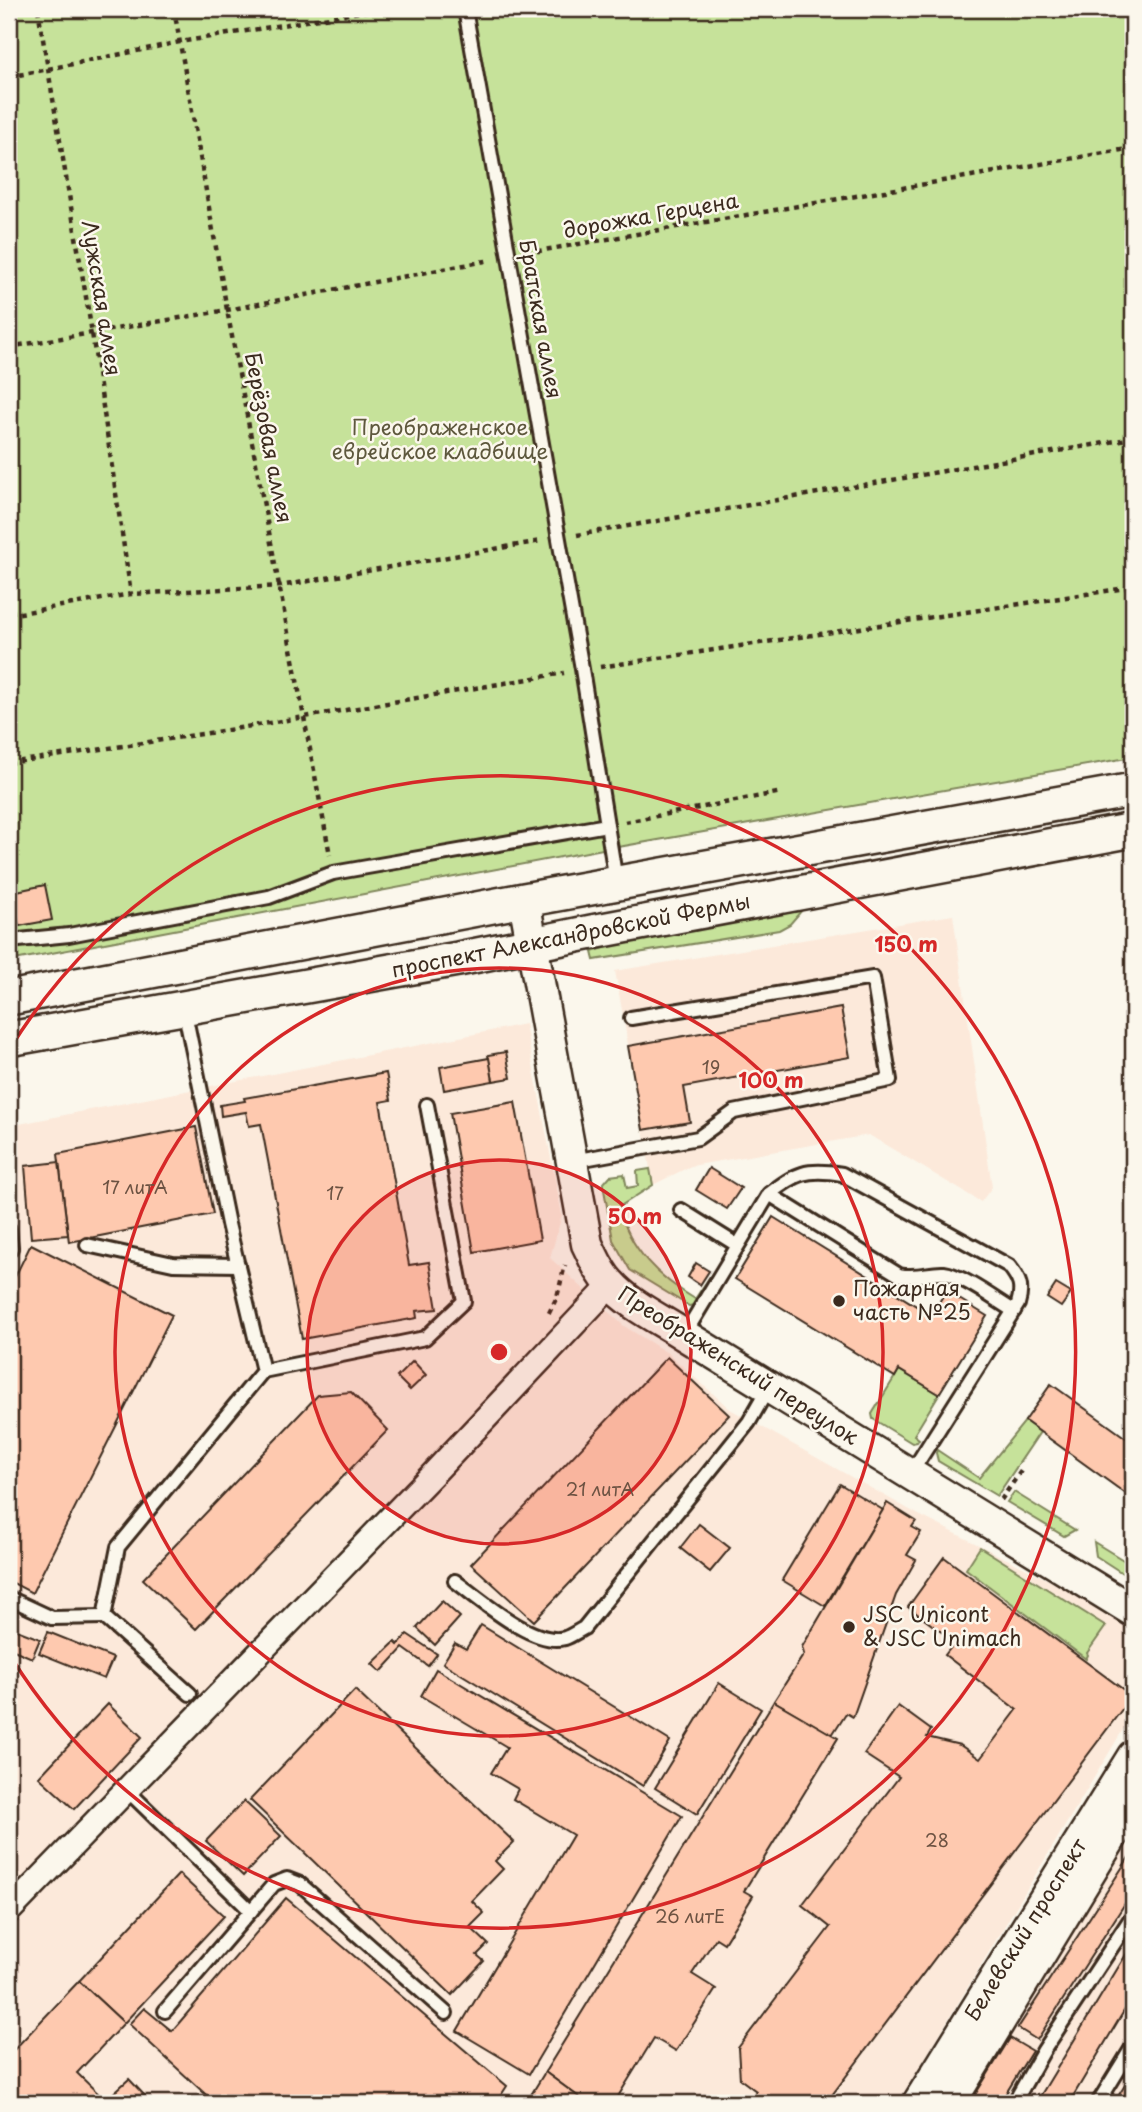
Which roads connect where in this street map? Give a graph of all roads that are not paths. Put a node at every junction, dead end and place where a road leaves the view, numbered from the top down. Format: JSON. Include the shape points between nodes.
{"nodes":[{"id":1,"x":465,"y":9,"type":"edge"},
{"id":2,"x":1133,"y":790,"type":"edge"},
{"id":3,"x":607,"y":825,"type":"junction"},
{"id":4,"x":1133,"y":830,"type":"edge"},
{"id":5,"x":616,"y":883,"type":"junction"},
{"id":6,"x":524,"y":900,"type":"junction"},
{"id":7,"x":9,"y":942,"type":"edge"},
{"id":8,"x":532,"y":944,"type":"junction"},
{"id":9,"x":9,"y":998,"type":"edge"},
{"id":10,"x":184,"y":1007,"type":"junction"},
{"id":11,"x":631,"y":1018,"type":"dead end"},
{"id":12,"x":9,"y":1039,"type":"edge"},
{"id":13,"x":427,"y":1105,"type":"dead end"},
{"id":14,"x":572,"y":1161,"type":"junction"},
{"id":15,"x":769,"y":1194,"type":"junction"},
{"id":16,"x":681,"y":1210,"type":"dead end"},
{"id":17,"x":9,"y":1229,"type":"edge"},
{"id":18,"x":87,"y":1245,"type":"dead end"},
{"id":19,"x":737,"y":1245,"type":"junction"},
{"id":20,"x":9,"y":1251,"type":"edge"},
{"id":21,"x":238,"y":1265,"type":"junction"},
{"id":22,"x":611,"y":1285,"type":"junction"},
{"id":23,"x":1014,"y":1311,"type":"junction"},
{"id":24,"x":684,"y":1335,"type":"junction"},
{"id":25,"x":263,"y":1371,"type":"junction"},
{"id":26,"x":769,"y":1387,"type":"junction"},
{"id":27,"x":911,"y":1474,"type":"junction"},
{"id":28,"x":455,"y":1581,"type":"dead end"},
{"id":29,"x":9,"y":1598,"type":"edge"},
{"id":30,"x":1133,"y":1611,"type":"edge"},
{"id":31,"x":104,"y":1617,"type":"junction"},
{"id":32,"x":190,"y":1694,"type":"dead end"},
{"id":33,"x":1133,"y":1756,"type":"edge"},
{"id":34,"x":126,"y":1789,"type":"junction"},
{"id":35,"x":1133,"y":1802,"type":"edge"},
{"id":36,"x":9,"y":1911,"type":"edge"},
{"id":37,"x":251,"y":1911,"type":"junction"},
{"id":38,"x":1133,"y":1915,"type":"edge"},
{"id":39,"x":165,"y":2011,"type":"dead end"},
{"id":40,"x":446,"y":2013,"type":"dead end"},
{"id":41,"x":1133,"y":2046,"type":"edge"},
{"id":42,"x":918,"y":2103,"type":"edge"},
{"id":43,"x":950,"y":2103,"type":"edge"},
{"id":44,"x":1014,"y":2103,"type":"edge"},
{"id":45,"x":1098,"y":2103,"type":"edge"}],
"edges":[{"from":1,"to":3,"type":"lane","name":"Братская аллея"},
{"from":2,"to":5,"type":"main road","name":"проспект Александровской Фермы"},
{"from":3,"to":5,"type":"lane","name":"Братская аллея"},
{"from":3,"to":7,"type":"lane","via":[[333,873],[269,897]]},
{"from":4,"to":8,"type":"main road","name":"проспект Александровской Фермы"},
{"from":5,"to":6,"type":"main road","name":"проспект Александровской Фермы"},
{"from":6,"to":8,"type":"street","name":"Преображенский переулок"},
{"from":6,"to":9,"type":"main road","name":"проспект Александровской Фермы"},
{"from":8,"to":10,"type":"main road","name":"проспект Александровской Фермы"},
{"from":8,"to":14,"type":"street","name":"Преображенский переулок"},
{"from":10,"to":12,"type":"main road","name":"проспект Александровской Фермы"},
{"from":10,"to":21,"type":"lane"},
{"from":11,"to":14,"type":"lane","via":[[873,978],[890,1080],[734,1112],[698,1138]]},
{"from":13,"to":25,"type":"lane","via":[[464,1301],[425,1338]]},
{"from":14,"to":22,"type":"street","name":"Преображенский переулок","via":[[587,1244]]},
{"from":15,"to":19,"type":"lane"},
{"from":15,"to":23,"type":"lane","via":[[899,1275],[955,1276]]},
{"from":15,"to":23,"type":"lane","via":[[790,1178],[817,1170],[842,1174],[1009,1266],[1022,1291]]},
{"from":16,"to":19,"type":"lane"},
{"from":17,"to":20,"type":"lane"},
{"from":18,"to":21,"type":"lane","via":[[173,1264]]},
{"from":19,"to":24,"type":"lane"},
{"from":21,"to":25,"type":"lane"},
{"from":22,"to":24,"type":"street","name":"Преображенский переулок"},
{"from":22,"to":34,"type":"street"},
{"from":23,"to":27,"type":"lane"},
{"from":24,"to":26,"type":"street","name":"Преображенский переулок"},
{"from":25,"to":31,"type":"lane","via":[[118,1547]]},
{"from":26,"to":27,"type":"street","name":"Преображенский переулок"},
{"from":26,"to":28,"type":"lane","via":[[749,1422],[584,1628],[564,1638],[545,1639],[528,1633]]},
{"from":27,"to":30,"type":"street","name":"Преображенский переулок"},
{"from":29,"to":31,"type":"lane","via":[[52,1618]]},
{"from":31,"to":32,"type":"lane"},
{"from":33,"to":42,"type":"street","name":"Белевский проспект"},
{"from":34,"to":36,"type":"street"},
{"from":34,"to":37,"type":"lane"},
{"from":35,"to":43,"type":"street","name":"Белевский проспект"},
{"from":37,"to":39,"type":"lane"},
{"from":37,"to":40,"type":"lane","via":[[274,1884],[287,1879],[300,1884]]},
{"from":38,"to":44,"type":"lane"},
{"from":41,"to":45,"type":"lane"}]}
